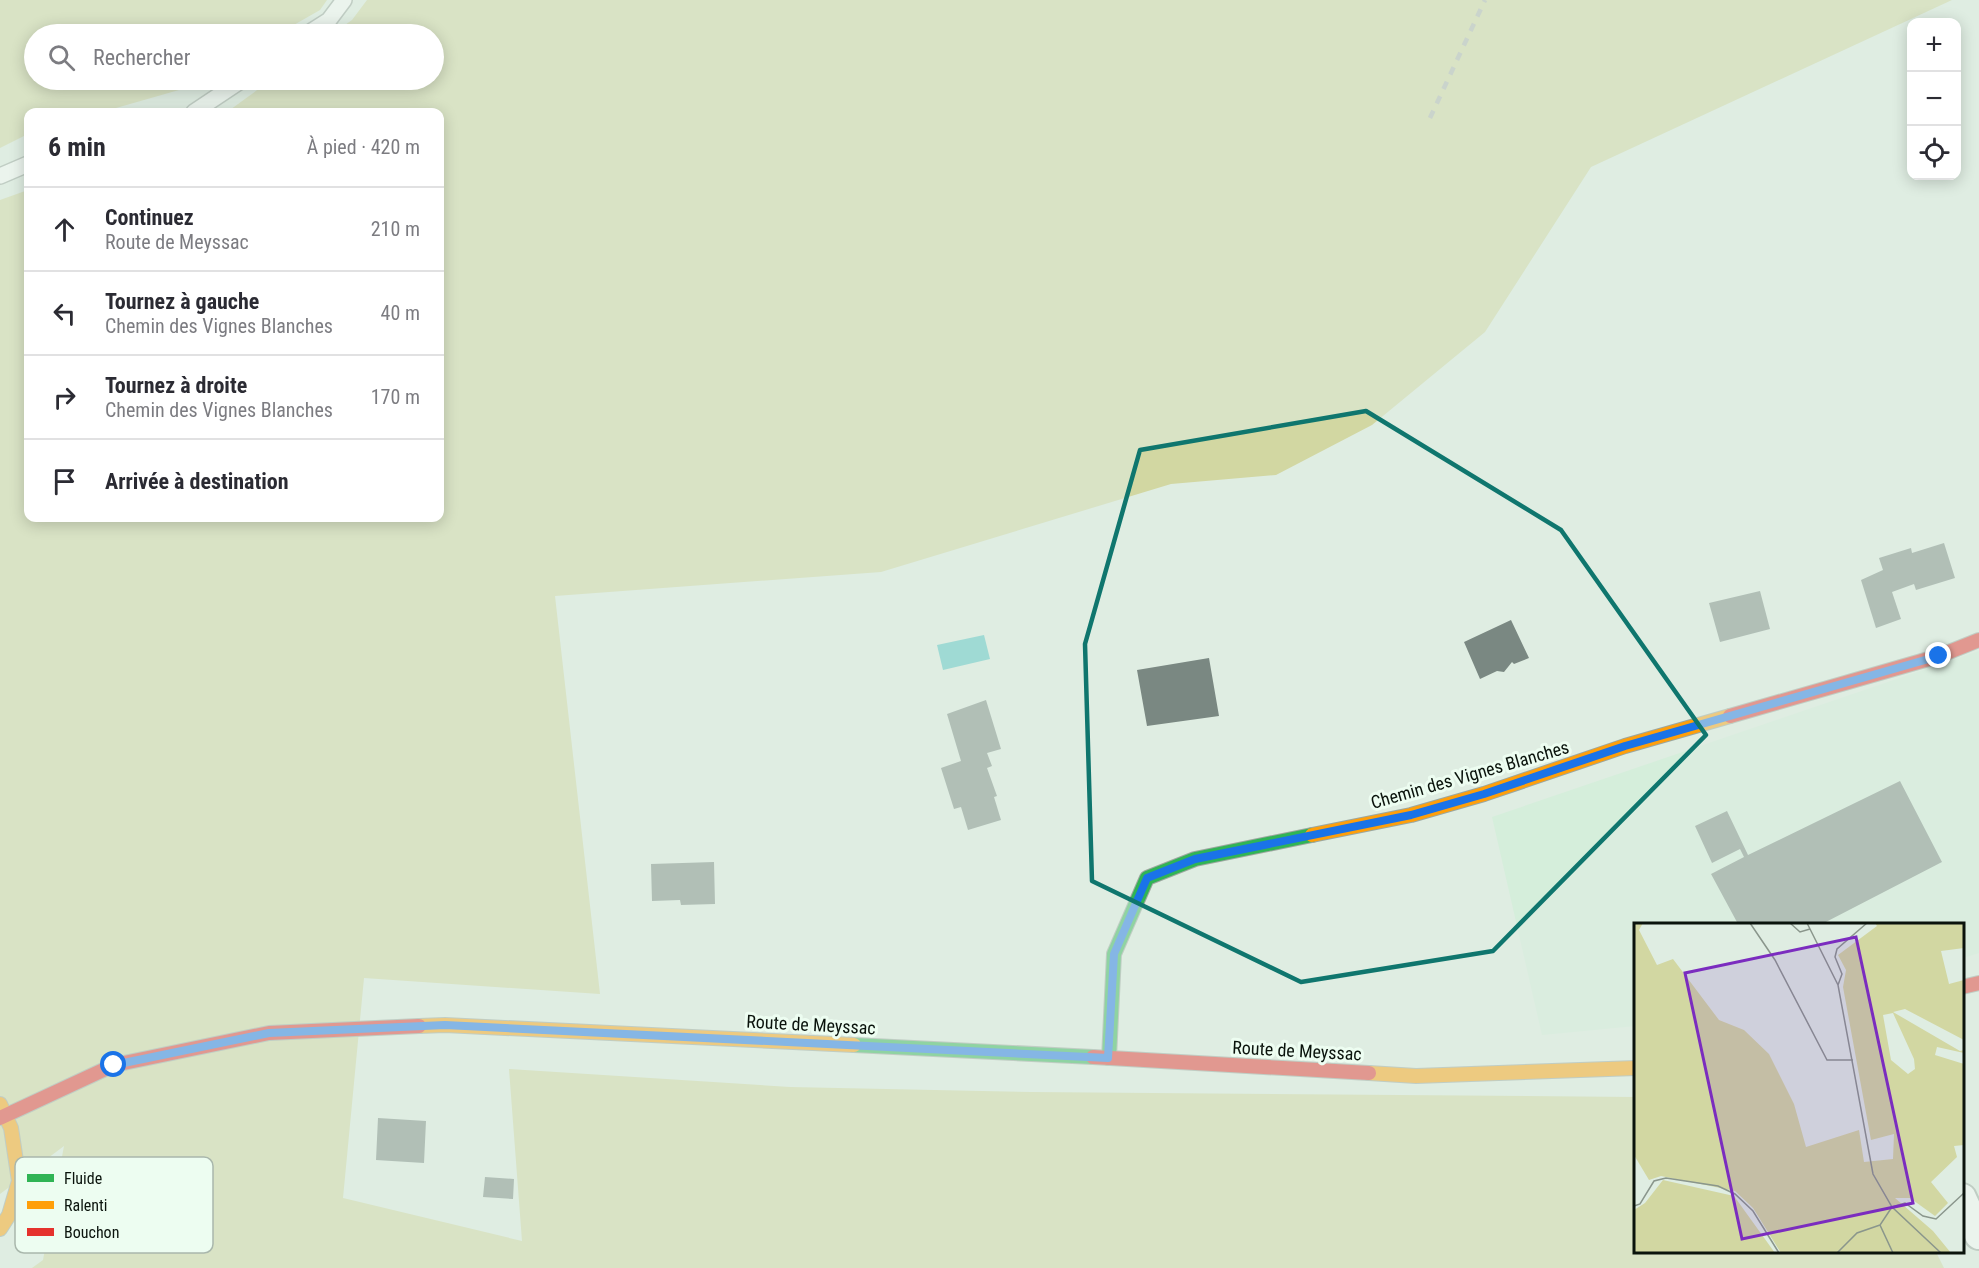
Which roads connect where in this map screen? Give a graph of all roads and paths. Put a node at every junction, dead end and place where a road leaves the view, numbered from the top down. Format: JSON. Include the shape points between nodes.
{"nodes":[{"id":1,"x":344,"y":0,"type":"edge"},
{"id":2,"x":323,"y":24,"type":"edge"},
{"id":3,"x":227,"y":90,"type":"edge"},
{"id":4,"x":200,"y":108,"type":"edge"},
{"id":5,"x":24,"y":166,"type":"edge"},
{"id":6,"x":0,"y":176,"type":"edge"},
{"id":7,"x":1979,"y":640,"type":"edge"},
{"id":8,"x":1979,"y":983,"type":"edge"},
{"id":9,"x":1964,"y":987,"type":"edge"},
{"id":10,"x":1108,"y":1058,"type":"junction"},
{"id":11,"x":1634,"y":1068,"type":"edge"},
{"id":12,"x":2,"y":1112,"type":"edge"},
{"id":13,"x":15,"y":1157,"type":"edge"},
{"id":14,"x":15,"y":1195,"type":"edge"},
{"id":15,"x":1964,"y":1202,"type":"edge"},
{"id":16,"x":0,"y":1229,"type":"edge"},
{"id":17,"x":1979,"y":1235,"type":"edge"}],
"edges":[{"from":1,"to":2,"type":"lane"},
{"from":3,"to":4,"type":"lane"},
{"from":5,"to":6,"type":"lane"},
{"from":7,"to":10,"type":"main road","name":"Chemin des Vignes Blanches","via":[[1939,656],[1625,746],[1411,815],[1195,859],[1147,878],[1114,954]]},
{"from":8,"to":9,"type":"main road"},
{"from":10,"to":11,"type":"main road","name":"Route de Meyssac","via":[[1416,1076]]},
{"from":10,"to":12,"type":"main road","name":"Route de Meyssac","via":[[445,1025],[269,1033],[114,1065]]},
{"from":12,"to":13,"type":"main road","via":[[11,1128]]},
{"from":14,"to":16,"type":"main road"},
{"from":15,"to":17,"type":"street"}]}
